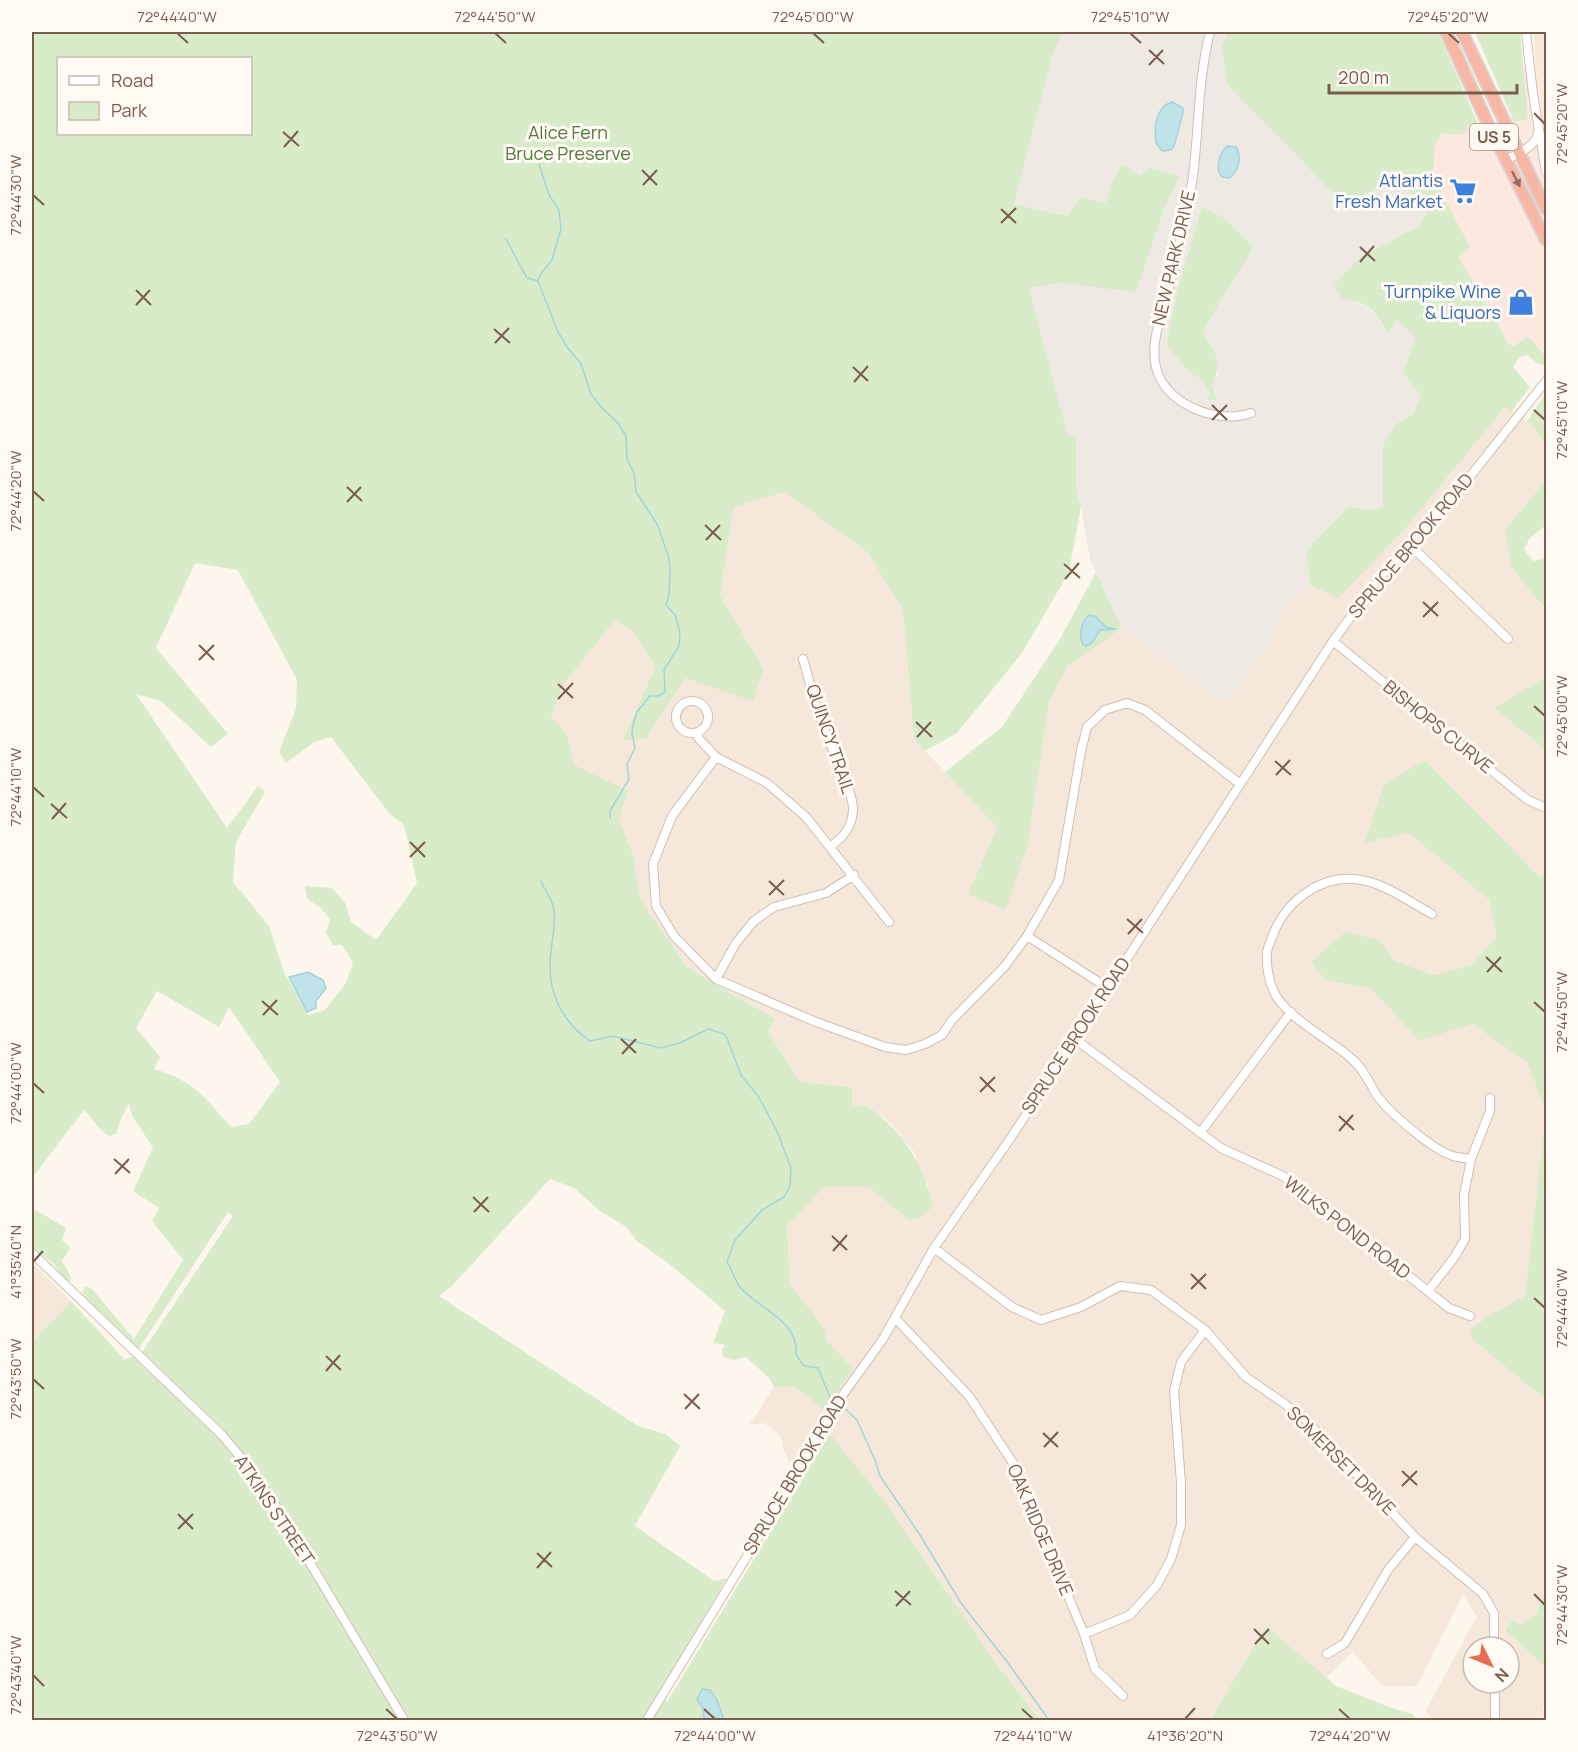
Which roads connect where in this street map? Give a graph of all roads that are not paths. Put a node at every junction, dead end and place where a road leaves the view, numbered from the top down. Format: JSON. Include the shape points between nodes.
{"nodes":[{"id":1,"x":1210,"y":32,"type":"edge"},
{"id":2,"x":1446,"y":32,"type":"edge"},
{"id":3,"x":1462,"y":32,"type":"edge"},
{"id":4,"x":1526,"y":32,"type":"edge"},
{"id":5,"x":1538,"y":125,"type":"junction"},
{"id":6,"x":1519,"y":153,"type":"junction"},
{"id":7,"x":1506,"y":160,"type":"junction"},
{"id":8,"x":1546,"y":172,"type":"edge"},
{"id":9,"x":1546,"y":209,"type":"edge"},
{"id":10,"x":1546,"y":240,"type":"edge"},
{"id":11,"x":1546,"y":381,"type":"edge"},
{"id":12,"x":1251,"y":413,"type":"dead end"},
{"id":13,"x":1409,"y":544,"type":"junction"},
{"id":14,"x":1508,"y":639,"type":"dead end"},
{"id":15,"x":1333,"y":641,"type":"junction"},
{"id":16,"x":803,"y":659,"type":"dead end"},
{"id":17,"x":696,"y":733,"type":"junction"},
{"id":18,"x":716,"y":757,"type":"junction"},
{"id":19,"x":1240,"y":784,"type":"junction"},
{"id":20,"x":1546,"y":808,"type":"edge"},
{"id":21,"x":831,"y":846,"type":"junction"},
{"id":22,"x":854,"y":875,"type":"junction"},
{"id":23,"x":1432,"y":914,"type":"dead end"},
{"id":24,"x":889,"y":922,"type":"dead end"},
{"id":25,"x":1027,"y":936,"type":"junction"},
{"id":26,"x":716,"y":979,"type":"junction"},
{"id":27,"x":1108,"y":988,"type":"junction"},
{"id":28,"x":1291,"y":1012,"type":"junction"},
{"id":29,"x":1075,"y":1039,"type":"junction"},
{"id":30,"x":1490,"y":1098,"type":"dead end"},
{"id":31,"x":1200,"y":1133,"type":"junction"},
{"id":32,"x":1471,"y":1159,"type":"junction"},
{"id":33,"x":934,"y":1248,"type":"junction"},
{"id":34,"x":32,"y":1253,"type":"edge"},
{"id":35,"x":1428,"y":1291,"type":"junction"},
{"id":36,"x":1470,"y":1317,"type":"dead end"},
{"id":37,"x":895,"y":1318,"type":"junction"},
{"id":38,"x":1205,"y":1330,"type":"junction"},
{"id":39,"x":1415,"y":1537,"type":"junction"},
{"id":40,"x":1084,"y":1634,"type":"junction"},
{"id":41,"x":1494,"y":1635,"type":"edge"},
{"id":42,"x":1328,"y":1654,"type":"dead end"},
{"id":43,"x":1494,"y":1695,"type":"edge"},
{"id":44,"x":1124,"y":1696,"type":"dead end"},
{"id":45,"x":404,"y":1720,"type":"edge"},
{"id":46,"x":647,"y":1720,"type":"edge"},
{"id":47,"x":1495,"y":1720,"type":"edge"}],
"edges":[{"from":1,"to":12,"type":"street","name":"NEW PARK DRIVE","via":[[1189,200],[1155,341],[1155,365],[1163,385],[1186,405],[1223,416]]},
{"from":2,"to":7,"type":"highway","number":"US 5"},
{"from":3,"to":6,"type":"highway","number":"US 5"},
{"from":4,"to":5,"type":"street"},
{"from":5,"to":6,"type":"street","via":[[1538,138]]},
{"from":5,"to":8,"type":"street"},
{"from":6,"to":7,"type":"street"},
{"from":6,"to":9,"type":"highway","number":"US 5"},
{"from":7,"to":10,"type":"highway","number":"US 5","one_way":true},
{"from":11,"to":13,"type":"street","name":"SPRUCE BROOK ROAD","via":[[1464,484]]},
{"from":13,"to":14,"type":"street"},
{"from":13,"to":15,"type":"street","name":"SPRUCE BROOK ROAD"},
{"from":15,"to":19,"type":"street","name":"SPRUCE BROOK ROAD"},
{"from":15,"to":20,"type":"street","name":"BISHOPS CURVE","via":[[1519,793]]},
{"from":16,"to":21,"type":"street","name":"QUINCY TRAIL","via":[[853,808],[844,836]]},
{"from":17,"to":17,"type":"street","via":[[705,727],[708,716],[704,706],[690,700],[680,705],[676,720],[685,732]]},
{"from":17,"to":18,"type":"street"},
{"from":18,"to":21,"type":"street","via":[[767,783],[806,817]]},
{"from":18,"to":26,"type":"street","via":[[672,816],[653,864],[656,906],[674,936]]},
{"from":19,"to":25,"type":"street","via":[[1145,710],[1127,703],[1105,710],[1087,727],[1059,880]]},
{"from":19,"to":27,"type":"street","name":"SPRUCE BROOK ROAD"},
{"from":21,"to":22,"type":"street"},
{"from":22,"to":24,"type":"street"},
{"from":22,"to":26,"type":"street","via":[[826,893],[774,907],[754,921]]},
{"from":23,"to":28,"type":"street","via":[[1379,885],[1353,879],[1328,881],[1306,893],[1286,911],[1267,951],[1275,994]]},
{"from":25,"to":26,"type":"street","via":[[942,1035],[906,1050],[885,1047],[816,1022]]},
{"from":25,"to":27,"type":"street"},
{"from":27,"to":29,"type":"street","name":"SPRUCE BROOK ROAD"},
{"from":28,"to":31,"type":"street"},
{"from":28,"to":32,"type":"street","via":[[1354,1060],[1385,1105],[1432,1146]]},
{"from":29,"to":31,"type":"street","name":"WILKS POND ROAD"},
{"from":29,"to":33,"type":"street","name":"SPRUCE BROOK ROAD"},
{"from":30,"to":32,"type":"street","via":[[1486,1125]]},
{"from":31,"to":35,"type":"street","name":"WILKS POND ROAD","via":[[1221,1148],[1283,1176]]},
{"from":32,"to":35,"type":"street","via":[[1464,1195],[1466,1239]]},
{"from":33,"to":37,"type":"street","name":"SPRUCE BROOK ROAD"},
{"from":33,"to":38,"type":"street","name":"SOMERSET DRIVE","via":[[1012,1307],[1041,1320],[1082,1307],[1120,1286],[1151,1290]]},
{"from":34,"to":45,"type":"street","name":"ATKINS STREET","via":[[222,1435],[253,1472]]},
{"from":35,"to":36,"type":"street","name":"WILKS POND ROAD","via":[[1449,1308]]},
{"from":37,"to":40,"type":"street","name":"OAK RIDGE DRIVE","via":[[969,1396],[1013,1463]]},
{"from":37,"to":46,"type":"street","name":"SPRUCE BROOK ROAD","via":[[873,1356],[832,1410]]},
{"from":38,"to":39,"type":"street","name":"SOMERSET DRIVE","via":[[1246,1377],[1302,1416]]},
{"from":38,"to":40,"type":"street","via":[[1181,1362],[1174,1391],[1181,1525],[1171,1559],[1157,1586],[1130,1615]]},
{"from":39,"to":41,"type":"street","name":"SOMERSET DRIVE","via":[[1483,1594],[1494,1613]]},
{"from":39,"to":42,"type":"street","via":[[1388,1570],[1345,1643]]},
{"from":40,"to":44,"type":"street","name":"OAK RIDGE DRIVE","via":[[1095,1668]]},
{"from":43,"to":47,"type":"street"}]}
